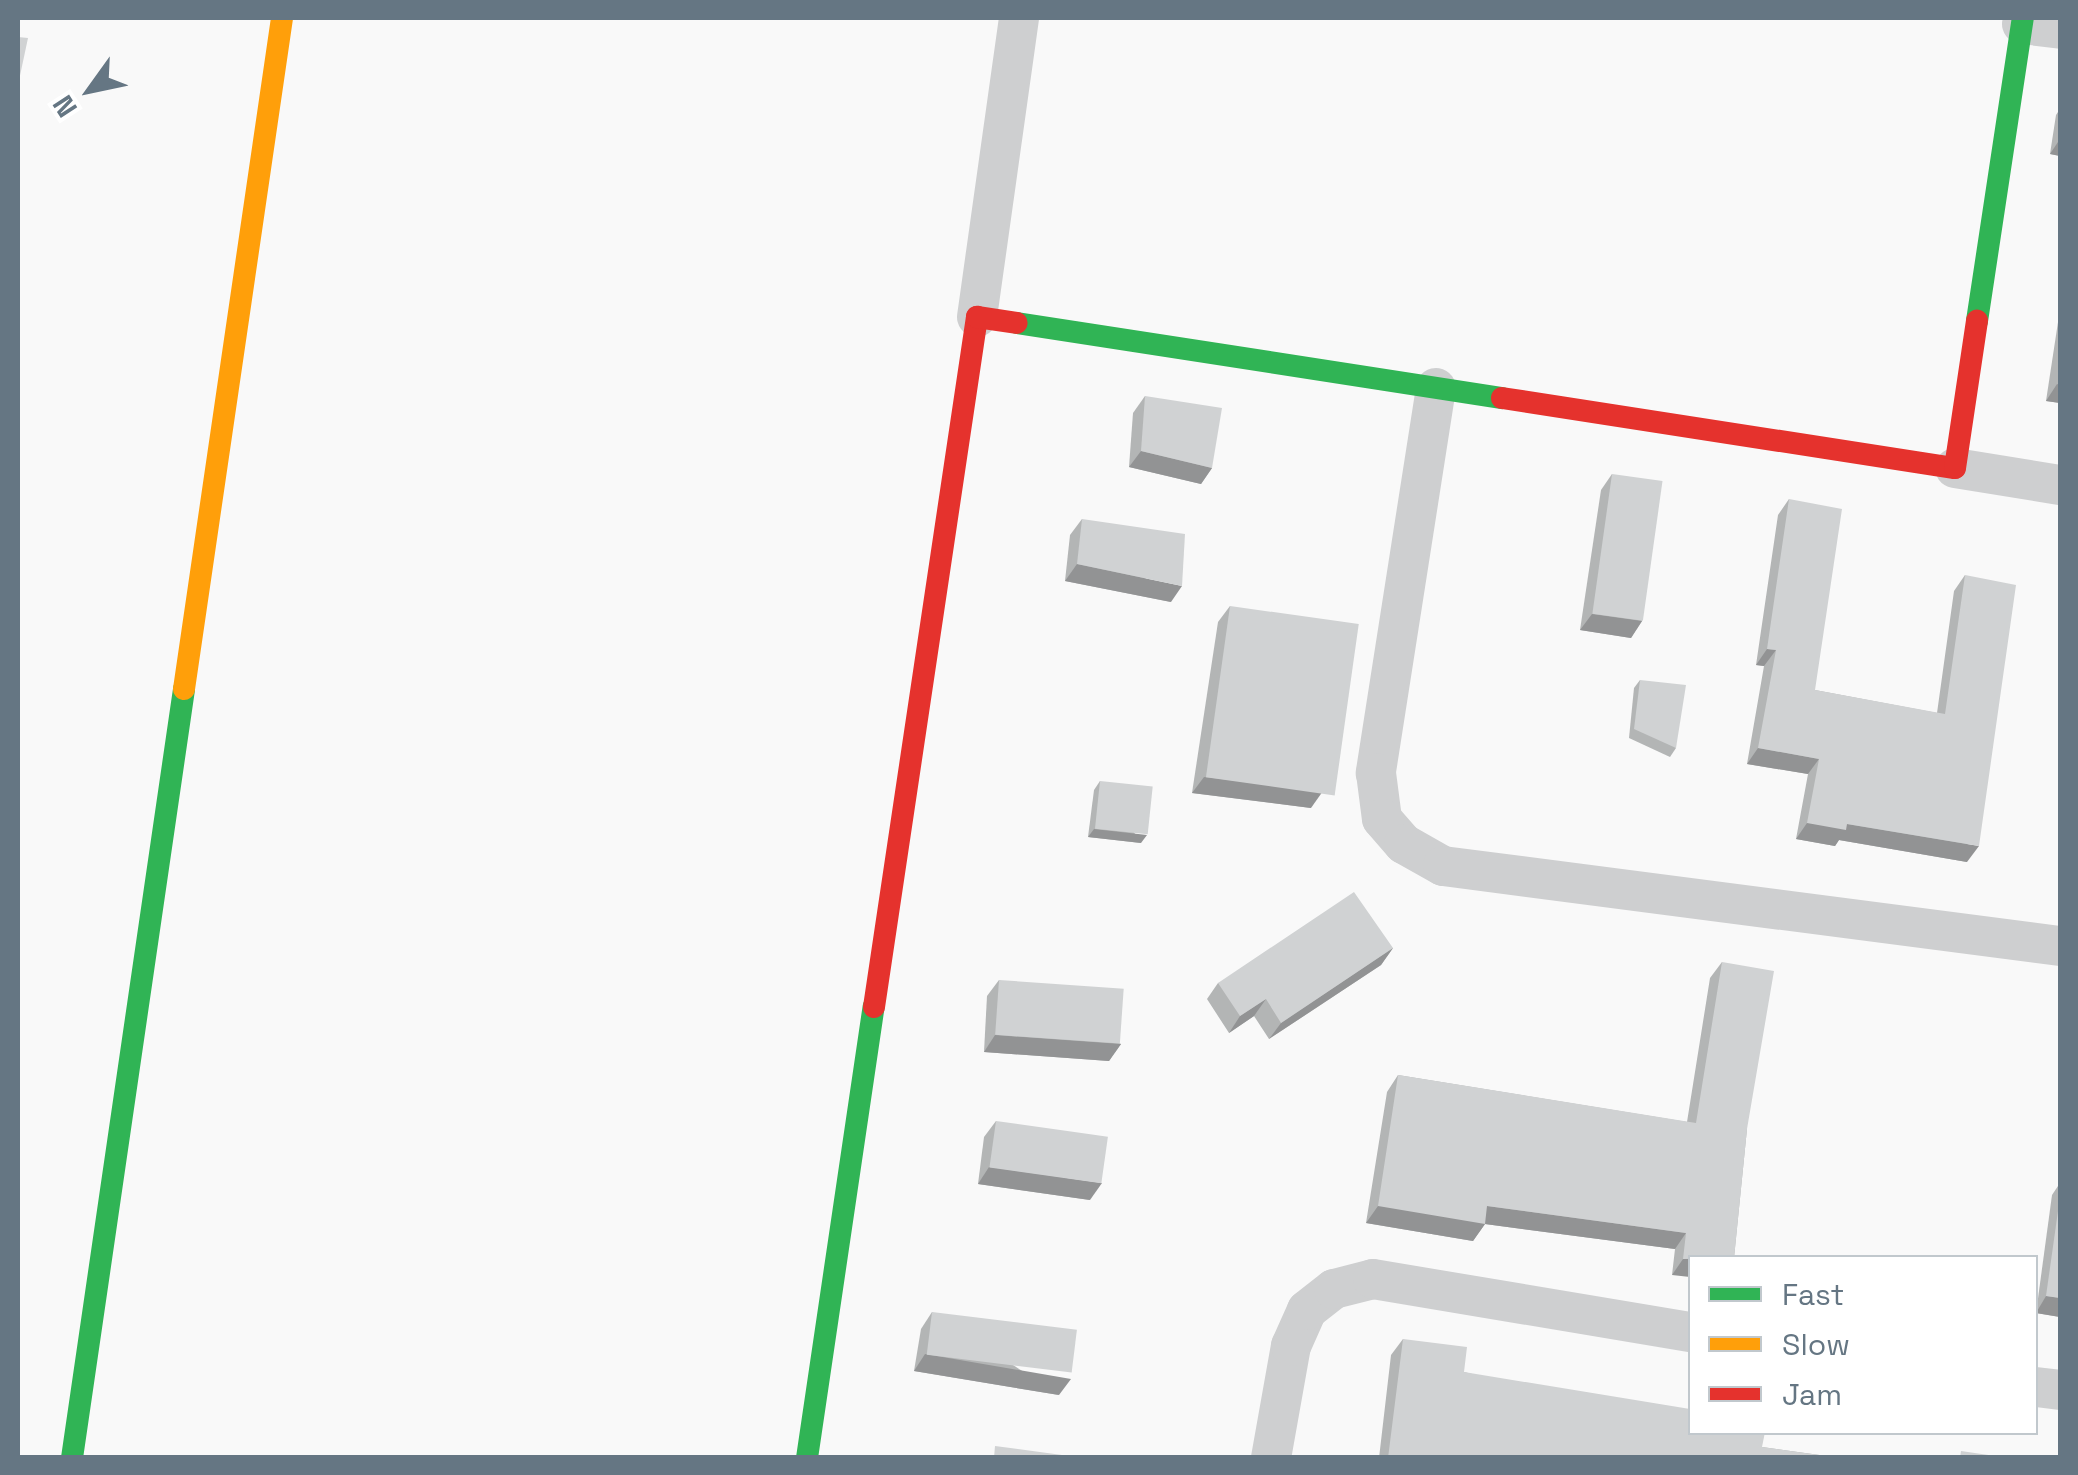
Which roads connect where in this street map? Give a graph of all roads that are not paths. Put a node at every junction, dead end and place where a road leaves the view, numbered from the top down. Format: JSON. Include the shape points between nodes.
{"nodes":[{"id":1,"x":282,"y":18,"type":"edge"},
{"id":2,"x":1019,"y":18,"type":"edge"},
{"id":3,"x":2035,"y":24,"type":"edge"},
{"id":4,"x":977,"y":317,"type":"junction"},
{"id":5,"x":1436,"y":388,"type":"junction"},
{"id":6,"x":1955,"y":468,"type":"junction"},
{"id":7,"x":2060,"y":485,"type":"edge"},
{"id":8,"x":2060,"y":946,"type":"edge"},
{"id":9,"x":1688,"y":1332,"type":"edge"},
{"id":10,"x":72,"y":1458,"type":"edge"},
{"id":11,"x":807,"y":1458,"type":"edge"},
{"id":12,"x":1271,"y":1458,"type":"edge"}],
"edges":[{"from":1,"to":10,"type":"street"},
{"from":2,"to":4,"type":"street"},
{"from":3,"to":6,"type":"street"},
{"from":4,"to":5,"type":"street"},
{"from":4,"to":11,"type":"street"},
{"from":5,"to":6,"type":"street"},
{"from":5,"to":8,"type":"street","via":[[1376,772],[1382,819],[1404,844],[1443,866]]},
{"from":6,"to":7,"type":"street"},
{"from":9,"to":12,"type":"street","via":[[1373,1279],[1334,1289],[1307,1310],[1290,1346]]}]}
